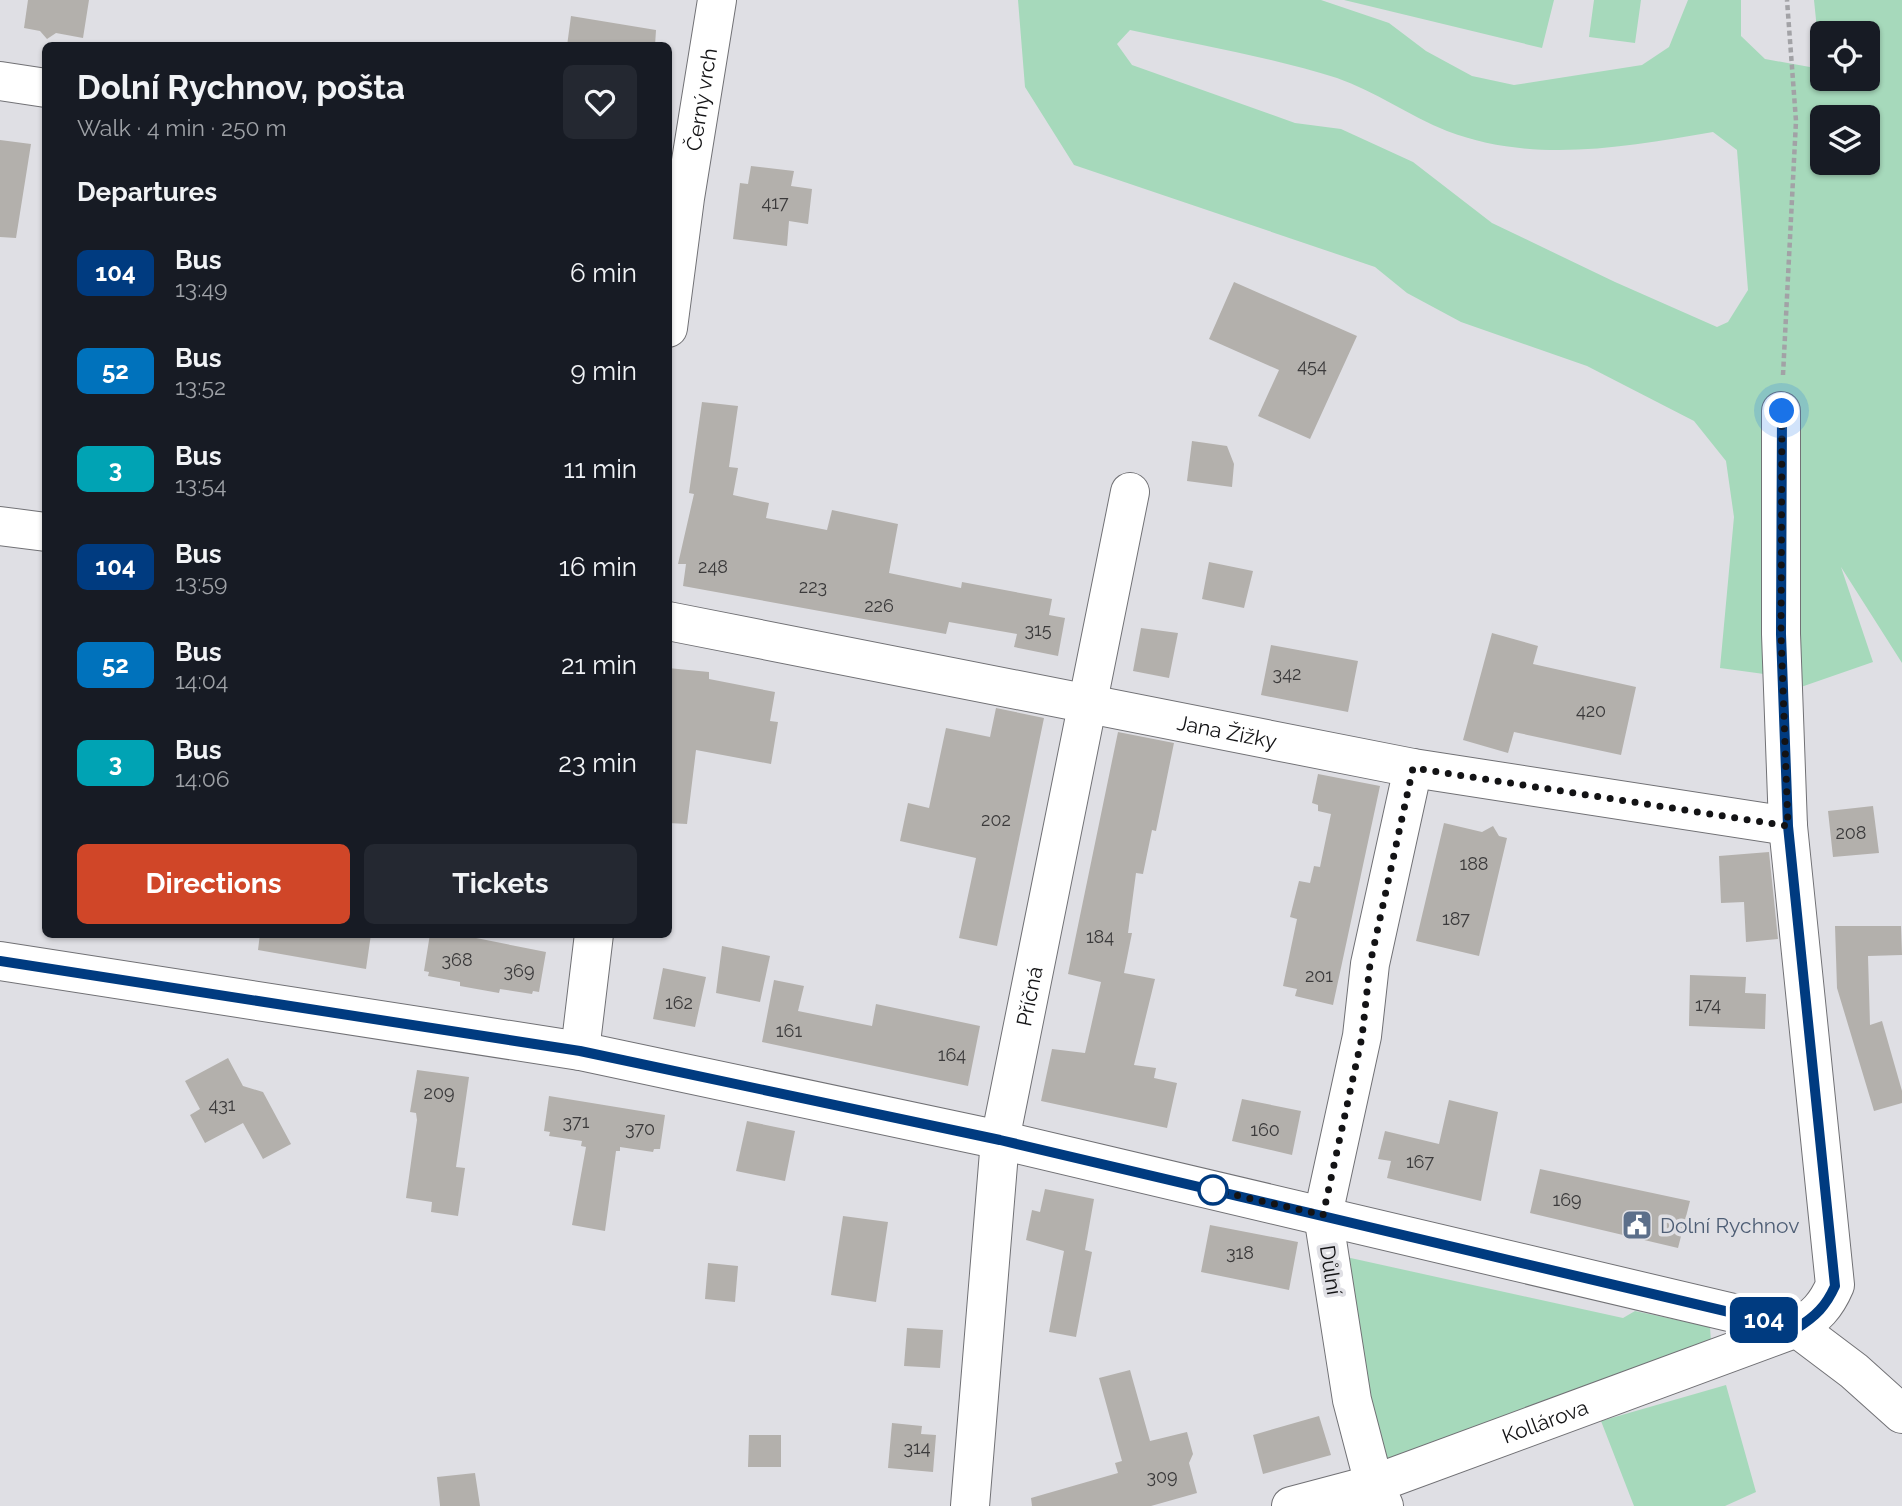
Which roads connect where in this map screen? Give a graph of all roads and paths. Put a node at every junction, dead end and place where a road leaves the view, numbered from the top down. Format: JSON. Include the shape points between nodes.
{"nodes":[{"id":1,"x":717,"y":0,"type":"edge"},
{"id":2,"x":1787,"y":0,"type":"edge"},
{"id":3,"x":0,"y":80,"type":"edge"},
{"id":4,"x":42,"y":87,"type":"edge"},
{"id":5,"x":677,"y":196,"type":"edge"},
{"id":6,"x":672,"y":269,"type":"edge"},
{"id":7,"x":1782,"y":411,"type":"joint"},
{"id":8,"x":1130,"y":492,"type":"dead end"},
{"id":9,"x":0,"y":526,"type":"edge"},
{"id":10,"x":42,"y":531,"type":"edge"},
{"id":11,"x":672,"y":622,"type":"edge"},
{"id":12,"x":1090,"y":702,"type":"junction"},
{"id":13,"x":1413,"y":768,"type":"junction"},
{"id":14,"x":1788,"y":826,"type":"junction"},
{"id":15,"x":594,"y":938,"type":"edge"},
{"id":16,"x":0,"y":961,"type":"edge"},
{"id":17,"x":580,"y":1051,"type":"junction"},
{"id":18,"x":1000,"y":1140,"type":"junction"},
{"id":19,"x":1323,"y":1215,"type":"junction"},
{"id":20,"x":1797,"y":1328,"type":"junction"},
{"id":21,"x":1902,"y":1373,"type":"edge"},
{"id":22,"x":1866,"y":1382,"type":"junction"},
{"id":23,"x":1902,"y":1414,"type":"edge"},
{"id":24,"x":1379,"y":1495,"type":"edge"},
{"id":25,"x":970,"y":1506,"type":"edge"},
{"id":26,"x":1292,"y":1506,"type":"edge"}],
"edges":[{"from":1,"to":5,"type":"street","name":"Černý vrch"},
{"from":2,"to":7,"type":"path","via":[[1796,121]]},
{"from":3,"to":4,"type":"street"},
{"from":5,"to":6,"type":"street","name":"Černý vrch"},
{"from":7,"to":14,"type":"street","name":"Kollárova","via":[[1781,634]]},
{"from":8,"to":12,"type":"street","name":"Příčná"},
{"from":9,"to":10,"type":"street"},
{"from":11,"to":12,"type":"street","name":"Jana Žižky"},
{"from":12,"to":13,"type":"street","name":"Jana Žižky"},
{"from":12,"to":18,"type":"street","name":"Příčná"},
{"from":13,"to":14,"type":"street","name":"Jana Žižky"},
{"from":13,"to":19,"type":"street","name":"Důlní"},
{"from":14,"to":20,"type":"street","name":"Kollárova","via":[[1835,1286],[1815,1317]]},
{"from":15,"to":17,"type":"street"},
{"from":16,"to":17,"type":"street"},
{"from":17,"to":18,"type":"street"},
{"from":18,"to":19,"type":"street"},
{"from":18,"to":25,"type":"street","name":"Příčná"},
{"from":19,"to":20,"type":"street"},
{"from":19,"to":24,"type":"street","name":"Důlní","via":[[1352,1401]]},
{"from":20,"to":22,"type":"street"},
{"from":20,"to":24,"type":"street","name":"Kollárova"},
{"from":21,"to":22,"type":"street"},
{"from":22,"to":23,"type":"street"},
{"from":24,"to":26,"type":"street","name":"Kollárova"}]}
